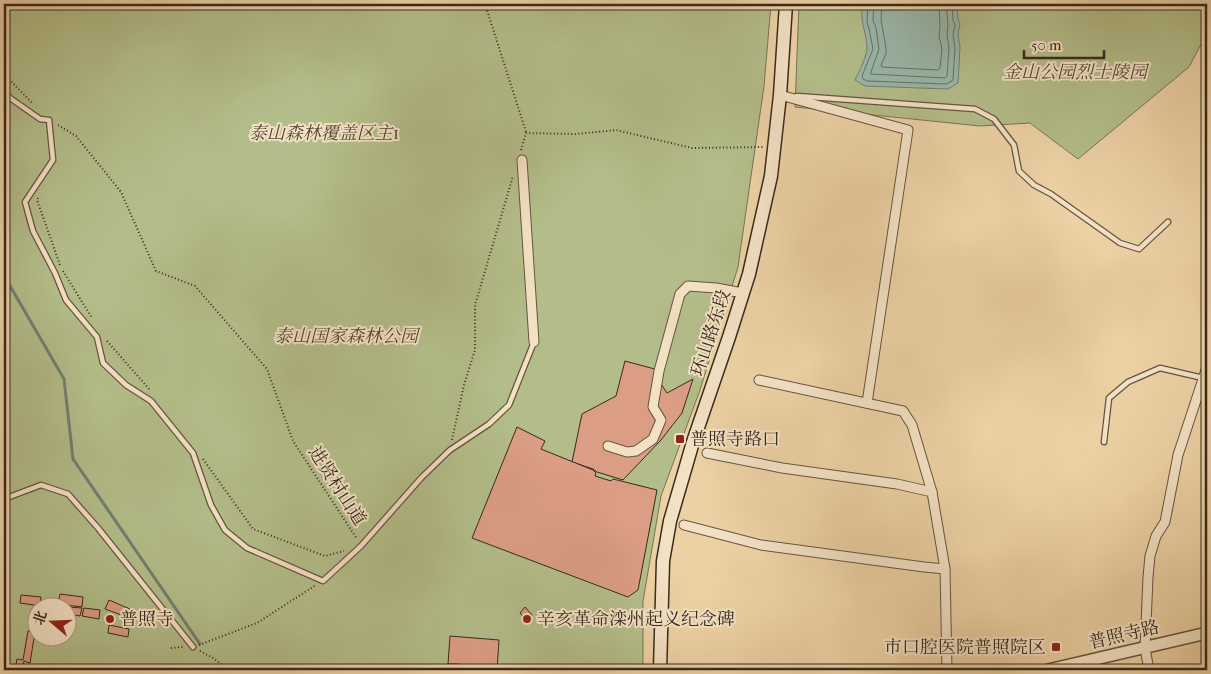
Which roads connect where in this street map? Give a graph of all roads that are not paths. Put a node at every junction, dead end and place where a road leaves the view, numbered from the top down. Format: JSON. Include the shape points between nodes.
{"nodes":[{"id":1,"x":786,"y":4,"type":"edge"},
{"id":2,"x":4,"y":91,"type":"edge"},
{"id":3,"x":780,"y":94,"type":"junction"},
{"id":4,"x":522,"y":160,"type":"dead end"},
{"id":5,"x":1168,"y":222,"type":"dead end"},
{"id":6,"x":743,"y":293,"type":"junction"},
{"id":7,"x":534,"y":342,"type":"joint"},
{"id":8,"x":1207,"y":367,"type":"edge"},
{"id":9,"x":1203,"y":378,"type":"junction"},
{"id":10,"x":758,"y":380,"type":"dead end"},
{"id":11,"x":868,"y":403,"type":"junction"},
{"id":12,"x":1104,"y":442,"type":"dead end"},
{"id":13,"x":608,"y":446,"type":"dead end"},
{"id":14,"x":707,"y":453,"type":"dead end"},
{"id":15,"x":932,"y":492,"type":"junction"},
{"id":16,"x":4,"y":499,"type":"edge"},
{"id":17,"x":684,"y":525,"type":"dead end"},
{"id":18,"x":945,"y":569,"type":"junction"},
{"id":19,"x":1207,"y":632,"type":"edge"},
{"id":20,"x":194,"y":647,"type":"road end"},
{"id":21,"x":1145,"y":648,"type":"junction"},
{"id":22,"x":660,"y":670,"type":"edge"},
{"id":23,"x":947,"y":670,"type":"edge"},
{"id":24,"x":1048,"y":670,"type":"edge"},
{"id":25,"x":1149,"y":670,"type":"edge"}],
"edges":[{"from":1,"to":3,"type":"main road","name":"环山路东段"},
{"from":2,"to":7,"type":"lane","via":[[40,119],[49,120],[54,160],[25,202],[33,231],[66,300],[98,337],[103,363],[126,385],[151,401],[193,453],[211,505],[225,530],[247,548],[322,581],[361,546],[450,450],[489,424],[509,405]]},
{"from":3,"to":5,"type":"lane","via":[[976,109],[994,119],[1014,144],[1018,171],[1120,243],[1139,249]]},
{"from":3,"to":6,"type":"main road","name":"环山路东段","via":[[771,176]]},
{"from":3,"to":11,"type":"street","via":[[908,130]]},
{"from":4,"to":7,"type":"street"},
{"from":6,"to":13,"type":"street","via":[[688,286],[680,294],[653,407],[661,420],[653,439],[636,451],[627,452]]},
{"from":6,"to":22,"type":"main road","name":"环山路东段","via":[[692,442],[670,521],[661,599]]},
{"from":8,"to":9,"type":"street"},
{"from":9,"to":12,"type":"lane","via":[[1160,368],[1128,382],[1109,398]]},
{"from":9,"to":21,"type":"street","via":[[1178,455],[1164,522],[1150,556]]},
{"from":10,"to":11,"type":"street"},
{"from":11,"to":15,"type":"street","via":[[903,411],[912,425]]},
{"from":14,"to":15,"type":"street"},
{"from":15,"to":18,"type":"street"},
{"from":16,"to":20,"type":"lane","via":[[41,485],[68,494]]},
{"from":17,"to":18,"type":"street","via":[[761,544]]},
{"from":18,"to":23,"type":"street"},
{"from":19,"to":21,"type":"street","name":"普照寺路"},
{"from":21,"to":24,"type":"street","name":"普照寺路"},
{"from":21,"to":25,"type":"street"}]}
